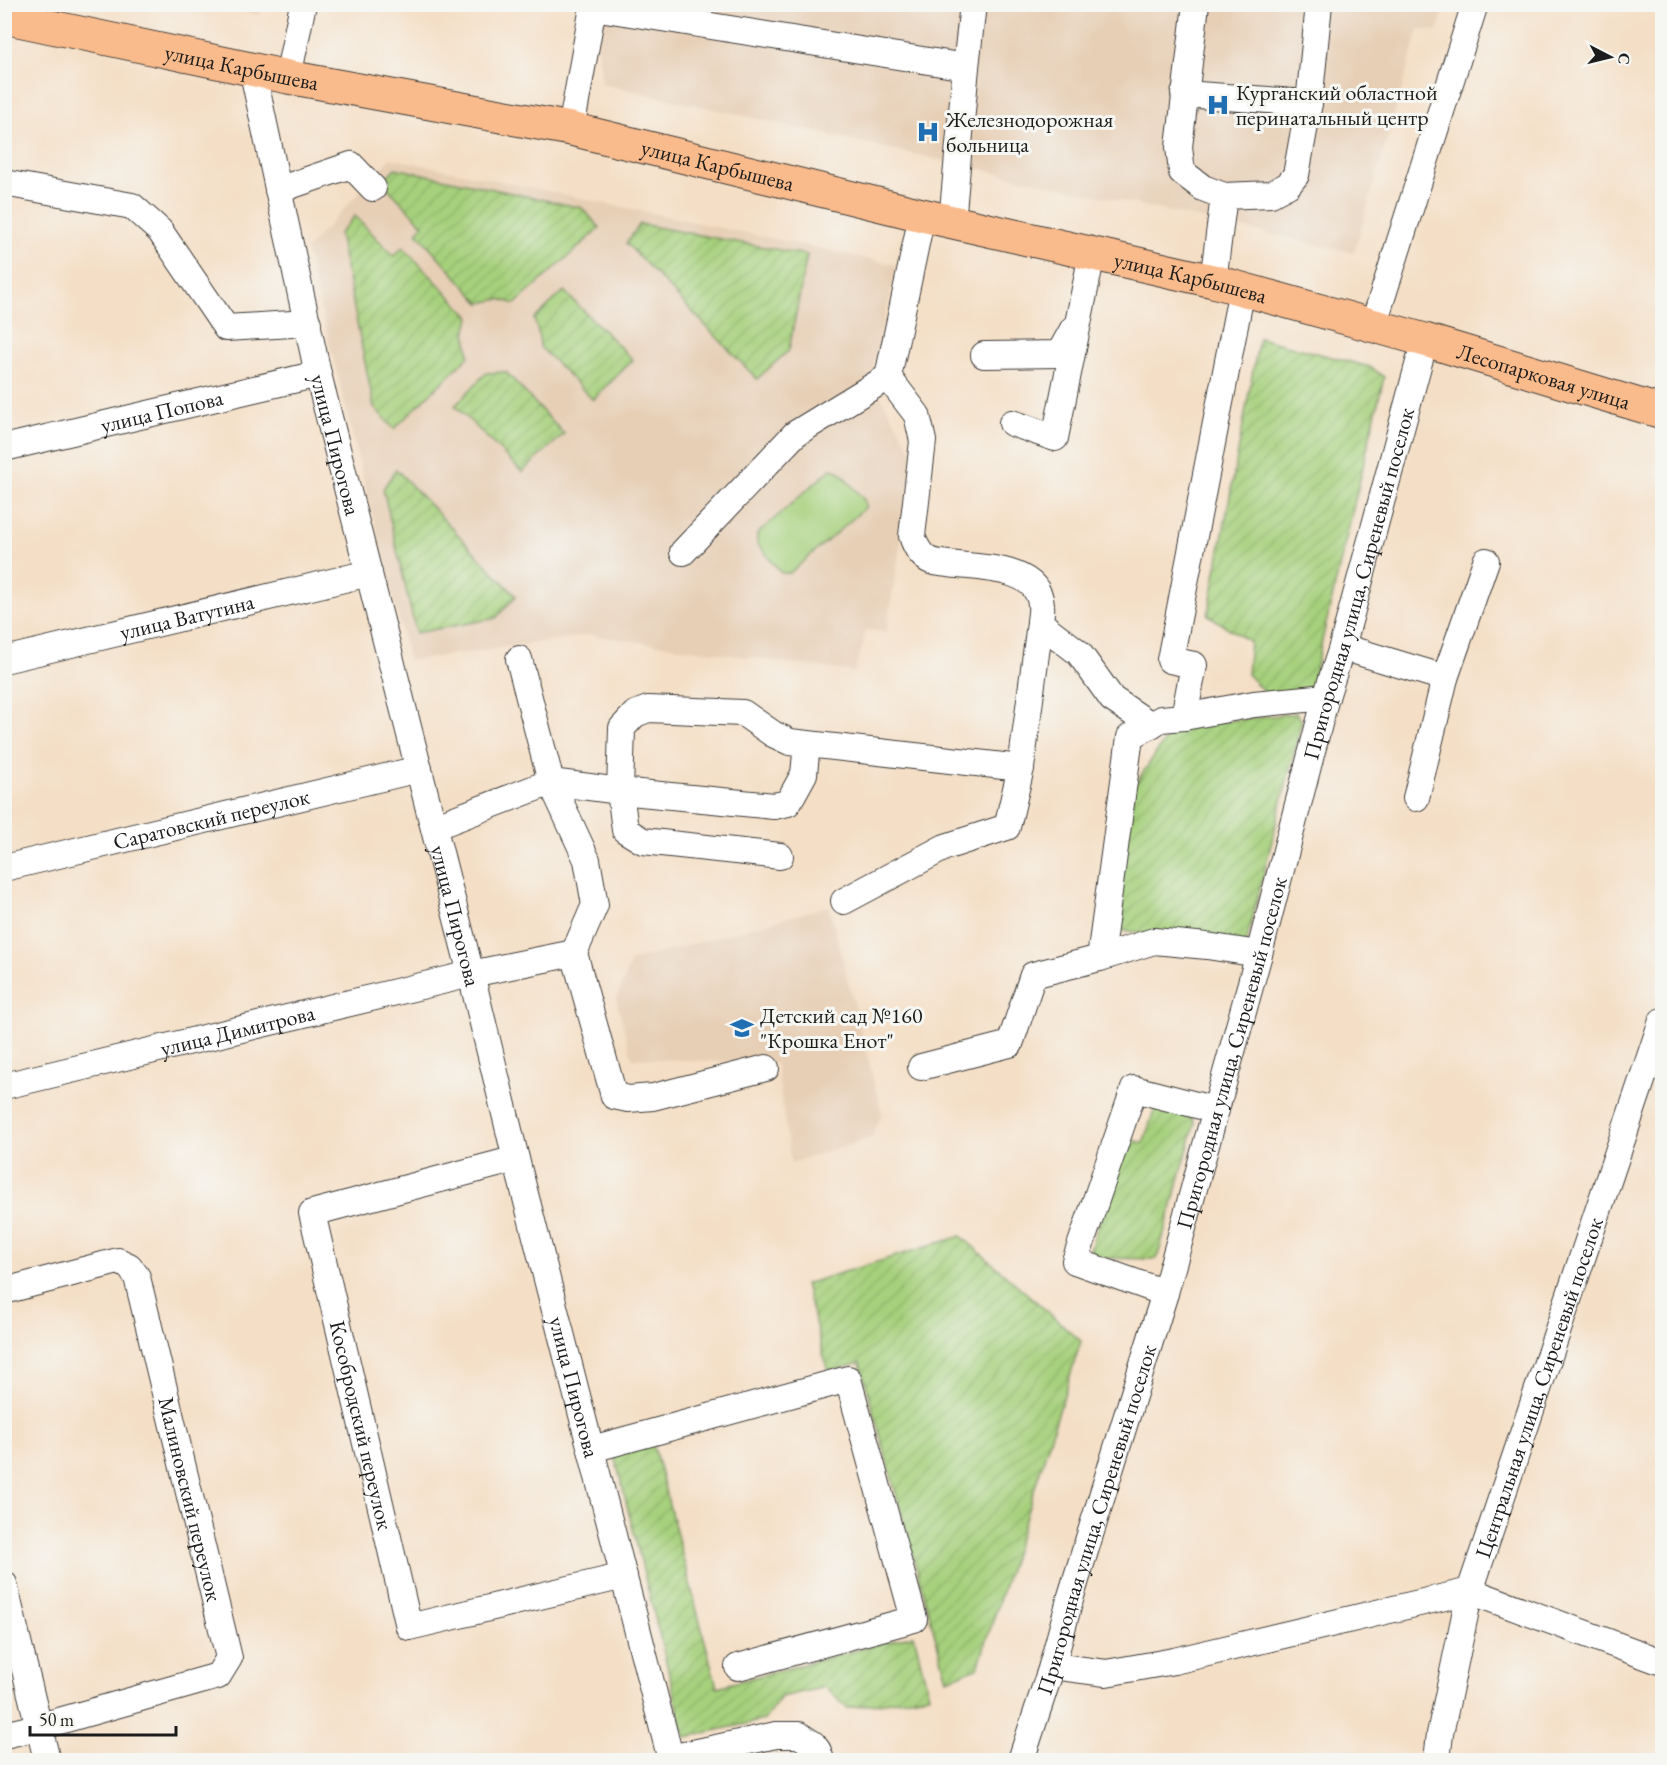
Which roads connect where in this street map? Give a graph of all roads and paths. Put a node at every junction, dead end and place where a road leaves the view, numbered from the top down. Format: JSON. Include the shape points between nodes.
{"nodes":[{"id":1,"x":303,"y":4,"type":"edge"},
{"id":2,"x":973,"y":4,"type":"edge"},
{"id":3,"x":1196,"y":4,"type":"edge"},
{"id":4,"x":1319,"y":4,"type":"edge"},
{"id":5,"x":1475,"y":4,"type":"edge"},
{"id":6,"x":593,"y":6,"type":"edge"},
{"id":7,"x":4,"y":17,"type":"edge"},
{"id":8,"x":966,"y":67,"type":"junction"},
{"id":9,"x":252,"y":69,"type":"junction"},
{"id":10,"x":288,"y":77,"type":"junction"},
{"id":11,"x":1184,"y":94,"type":"junction"},
{"id":12,"x":1309,"y":103,"type":"junction"},
{"id":13,"x":571,"y":129,"type":"junction"},
{"id":14,"x":4,"y":183,"type":"edge"},
{"id":15,"x":374,"y":188,"type":"dead end"},
{"id":16,"x":278,"y":190,"type":"junction"},
{"id":17,"x":1224,"y":196,"type":"junction"},
{"id":18,"x":937,"y":218,"type":"junction"},
{"id":19,"x":1092,"y":254,"type":"junction"},
{"id":20,"x":1228,"y":285,"type":"junction"},
{"id":21,"x":1079,"y":318,"type":"junction"},
{"id":22,"x":308,"y":323,"type":"junction"},
{"id":23,"x":1373,"y":326,"type":"junction"},
{"id":24,"x":1425,"y":340,"type":"junction"},
{"id":25,"x":984,"y":355,"type":"dead end"},
{"id":26,"x":318,"y":374,"type":"junction"},
{"id":27,"x":888,"y":377,"type":"junction"},
{"id":28,"x":1662,"y":412,"type":"edge"},
{"id":29,"x":1012,"y":423,"type":"dead end"},
{"id":30,"x":4,"y":448,"type":"edge"},
{"id":31,"x":684,"y":552,"type":"dead end"},
{"id":32,"x":1486,"y":561,"type":"dead end"},
{"id":33,"x":369,"y":573,"type":"junction"},
{"id":34,"x":1040,"y":623,"type":"junction"},
{"id":35,"x":1342,"y":646,"type":"junction"},
{"id":36,"x":519,"y":659,"type":"dead end"},
{"id":37,"x":4,"y":660,"type":"edge"},
{"id":38,"x":1445,"y":678,"type":"junction"},
{"id":39,"x":1326,"y":697,"type":"junction"},
{"id":40,"x":1185,"y":717,"type":"junction"},
{"id":41,"x":1151,"y":725,"type":"junction"},
{"id":42,"x":807,"y":744,"type":"junction"},
{"id":43,"x":1021,"y":768,"type":"junction"},
{"id":44,"x":419,"y":769,"type":"junction"},
{"id":45,"x":551,"y":782,"type":"junction"},
{"id":46,"x":620,"y":791,"type":"junction"},
{"id":47,"x":1416,"y":798,"type":"dead end"},
{"id":48,"x":434,"y":827,"type":"junction"},
{"id":49,"x":780,"y":856,"type":"dead end"},
{"id":50,"x":4,"y":868,"type":"edge"},
{"id":51,"x":844,"y":901,"type":"dead end"},
{"id":52,"x":574,"y":953,"type":"junction"},
{"id":53,"x":1259,"y":954,"type":"junction"},
{"id":54,"x":1100,"y":958,"type":"junction"},
{"id":55,"x":471,"y":975,"type":"junction"},
{"id":56,"x":1662,"y":1021,"type":"edge"},
{"id":57,"x":921,"y":1067,"type":"dead end"},
{"id":58,"x":766,"y":1068,"type":"dead end"},
{"id":59,"x":4,"y":1086,"type":"edge"},
{"id":60,"x":1216,"y":1110,"type":"junction"},
{"id":61,"x":516,"y":1159,"type":"junction"},
{"id":62,"x":4,"y":1291,"type":"edge"},
{"id":63,"x":1165,"y":1293,"type":"junction"},
{"id":64,"x":592,"y":1449,"type":"junction"},
{"id":65,"x":624,"y":1576,"type":"junction"},
{"id":66,"x":4,"y":1584,"type":"edge"},
{"id":67,"x":1470,"y":1591,"type":"junction"},
{"id":68,"x":1662,"y":1662,"type":"edge"},
{"id":69,"x":1052,"y":1666,"type":"junction"},
{"id":70,"x":738,"y":1667,"type":"dead end"},
{"id":71,"x":38,"y":1727,"type":"junction"},
{"id":72,"x":4,"y":1735,"type":"edge"},
{"id":73,"x":671,"y":1759,"type":"edge"},
{"id":74,"x":47,"y":1761,"type":"edge"},
{"id":75,"x":821,"y":1761,"type":"edge"},
{"id":76,"x":1021,"y":1761,"type":"edge"},
{"id":77,"x":1437,"y":1761,"type":"edge"}],
"edges":[{"from":1,"to":10,"type":"street"},
{"from":2,"to":8,"type":"street"},
{"from":3,"to":11,"type":"street"},
{"from":4,"to":12,"type":"street"},
{"from":5,"to":23,"type":"street"},
{"from":6,"to":8,"type":"street"},
{"from":6,"to":13,"type":"street"},
{"from":7,"to":9,"type":"main road","name":"улица Карбышева"},
{"from":8,"to":18,"type":"street"},
{"from":9,"to":10,"type":"main road","name":"улица Карбышева"},
{"from":9,"to":16,"type":"street","name":"улица Пирогова"},
{"from":10,"to":13,"type":"main road","name":"улица Карбышева"},
{"from":11,"to":12,"type":"street"},
{"from":11,"to":17,"type":"street","via":[[1179,147],[1182,172],[1203,188]]},
{"from":12,"to":17,"type":"street","via":[[1296,175],[1288,185],[1271,195]]},
{"from":13,"to":18,"type":"main road","name":"улица Карбышева"},
{"from":14,"to":22,"type":"street","via":[[132,206],[160,231],[226,328]]},
{"from":15,"to":16,"type":"street","via":[[351,165]]},
{"from":16,"to":22,"type":"street","name":"улица Пирогова"},
{"from":17,"to":20,"type":"street"},
{"from":18,"to":19,"type":"main road","name":"улица Карбышева"},
{"from":18,"to":27,"type":"street"},
{"from":19,"to":20,"type":"main road","name":"улица Карбышева"},
{"from":19,"to":21,"type":"street"},
{"from":20,"to":23,"type":"main road","name":"улица Карбышева"},
{"from":20,"to":40,"type":"street","via":[[1170,660],[1194,665]]},
{"from":21,"to":25,"type":"street","via":[[1059,354]]},
{"from":21,"to":29,"type":"street","via":[[1055,438]]},
{"from":22,"to":26,"type":"street","name":"улица Пирогова"},
{"from":23,"to":24,"type":"main road","name":"улица Карбышева"},
{"from":24,"to":28,"type":"main road","name":"Лесопарковая улица"},
{"from":24,"to":35,"type":"street","name":"Пригородная улица, Сиреневый поселок"},
{"from":26,"to":30,"type":"street","name":"улица Попова"},
{"from":26,"to":33,"type":"street","name":"улица Пирогова"},
{"from":27,"to":31,"type":"street","via":[[795,435]]},
{"from":27,"to":34,"type":"street","via":[[916,415],[923,441],[912,536],[915,547],[929,560],[1012,572],[1033,584],[1041,602]]},
{"from":32,"to":38,"type":"street"},
{"from":33,"to":37,"type":"street","name":"улица Ватутина"},
{"from":33,"to":44,"type":"street","name":"улица Пирогова"},
{"from":34,"to":41,"type":"street","via":[[1079,653],[1112,699]]},
{"from":34,"to":43,"type":"street"},
{"from":35,"to":38,"type":"street"},
{"from":35,"to":39,"type":"street","name":"Пригородная улица, Сиреневый поселок"},
{"from":36,"to":45,"type":"street"},
{"from":38,"to":47,"type":"street"},
{"from":39,"to":40,"type":"street","via":[[1254,704]]},
{"from":39,"to":53,"type":"street","name":"Пригородная улица, Сиреневый поселок"},
{"from":40,"to":41,"type":"street","via":[[1161,719]]},
{"from":41,"to":54,"type":"street","via":[[1130,736]]},
{"from":42,"to":43,"type":"street"},
{"from":42,"to":46,"type":"street","via":[[804,774],[788,803],[774,806]]},
{"from":42,"to":46,"type":"street","via":[[773,734],[743,713],[648,709],[635,714],[622,728]]},
{"from":43,"to":51,"type":"street","via":[[1007,827],[945,847]]},
{"from":44,"to":48,"type":"street","name":"улица Пирогова"},
{"from":44,"to":50,"type":"street","name":"Саратовский переулок"},
{"from":45,"to":46,"type":"street"},
{"from":45,"to":48,"type":"street"},
{"from":45,"to":52,"type":"street","via":[[587,860],[595,905]]},
{"from":46,"to":49,"type":"street","via":[[625,830],[643,841]]},
{"from":48,"to":55,"type":"street","name":"улица Пирогова"},
{"from":52,"to":55,"type":"street","name":"улица Димитрова"},
{"from":52,"to":58,"type":"street","via":[[614,1096],[653,1097]]},
{"from":53,"to":54,"type":"street","via":[[1154,941]]},
{"from":53,"to":60,"type":"street","name":"Пригородная улица, Сиреневый поселок"},
{"from":54,"to":57,"type":"street","via":[[1033,975],[1010,1044]]},
{"from":55,"to":59,"type":"street","name":"улица Димитрова"},
{"from":55,"to":61,"type":"street","name":"улица Пирогова"},
{"from":56,"to":67,"type":"street","name":"Центральная улица, Сиреневый поселок"},
{"from":60,"to":63,"type":"street","name":"Пригородная улица, Сиреневый поселок"},
{"from":60,"to":63,"type":"street","via":[[1134,1089],[1075,1261]]},
{"from":61,"to":64,"type":"street","name":"улица Пирогова"},
{"from":61,"to":65,"type":"street","name":"Кособродский переулок","via":[[312,1214],[409,1627]]},
{"from":62,"to":71,"type":"street","name":"Малиновский переулок","via":[[118,1261],[129,1266],[137,1277],[229,1658],[218,1676]]},
{"from":63,"to":69,"type":"street","name":"Пригородная улица, Сиреневый поселок"},
{"from":64,"to":65,"type":"street","name":"улица Пирогова"},
{"from":64,"to":70,"type":"street","via":[[848,1379],[914,1619]]},
{"from":65,"to":73,"type":"street","name":"улица Пирогова"},
{"from":66,"to":71,"type":"street"},
{"from":67,"to":68,"type":"street"},
{"from":67,"to":69,"type":"street","via":[[1106,1673]]},
{"from":67,"to":77,"type":"street","name":"Центральная улица, Сиреневый поселок"},
{"from":69,"to":76,"type":"street","name":"Пригородная улица, Сиреневый поселок"},
{"from":71,"to":72,"type":"street"},
{"from":71,"to":74,"type":"street"},
{"from":73,"to":75,"type":"street","via":[[776,1735],[799,1735],[813,1744]]}]}
